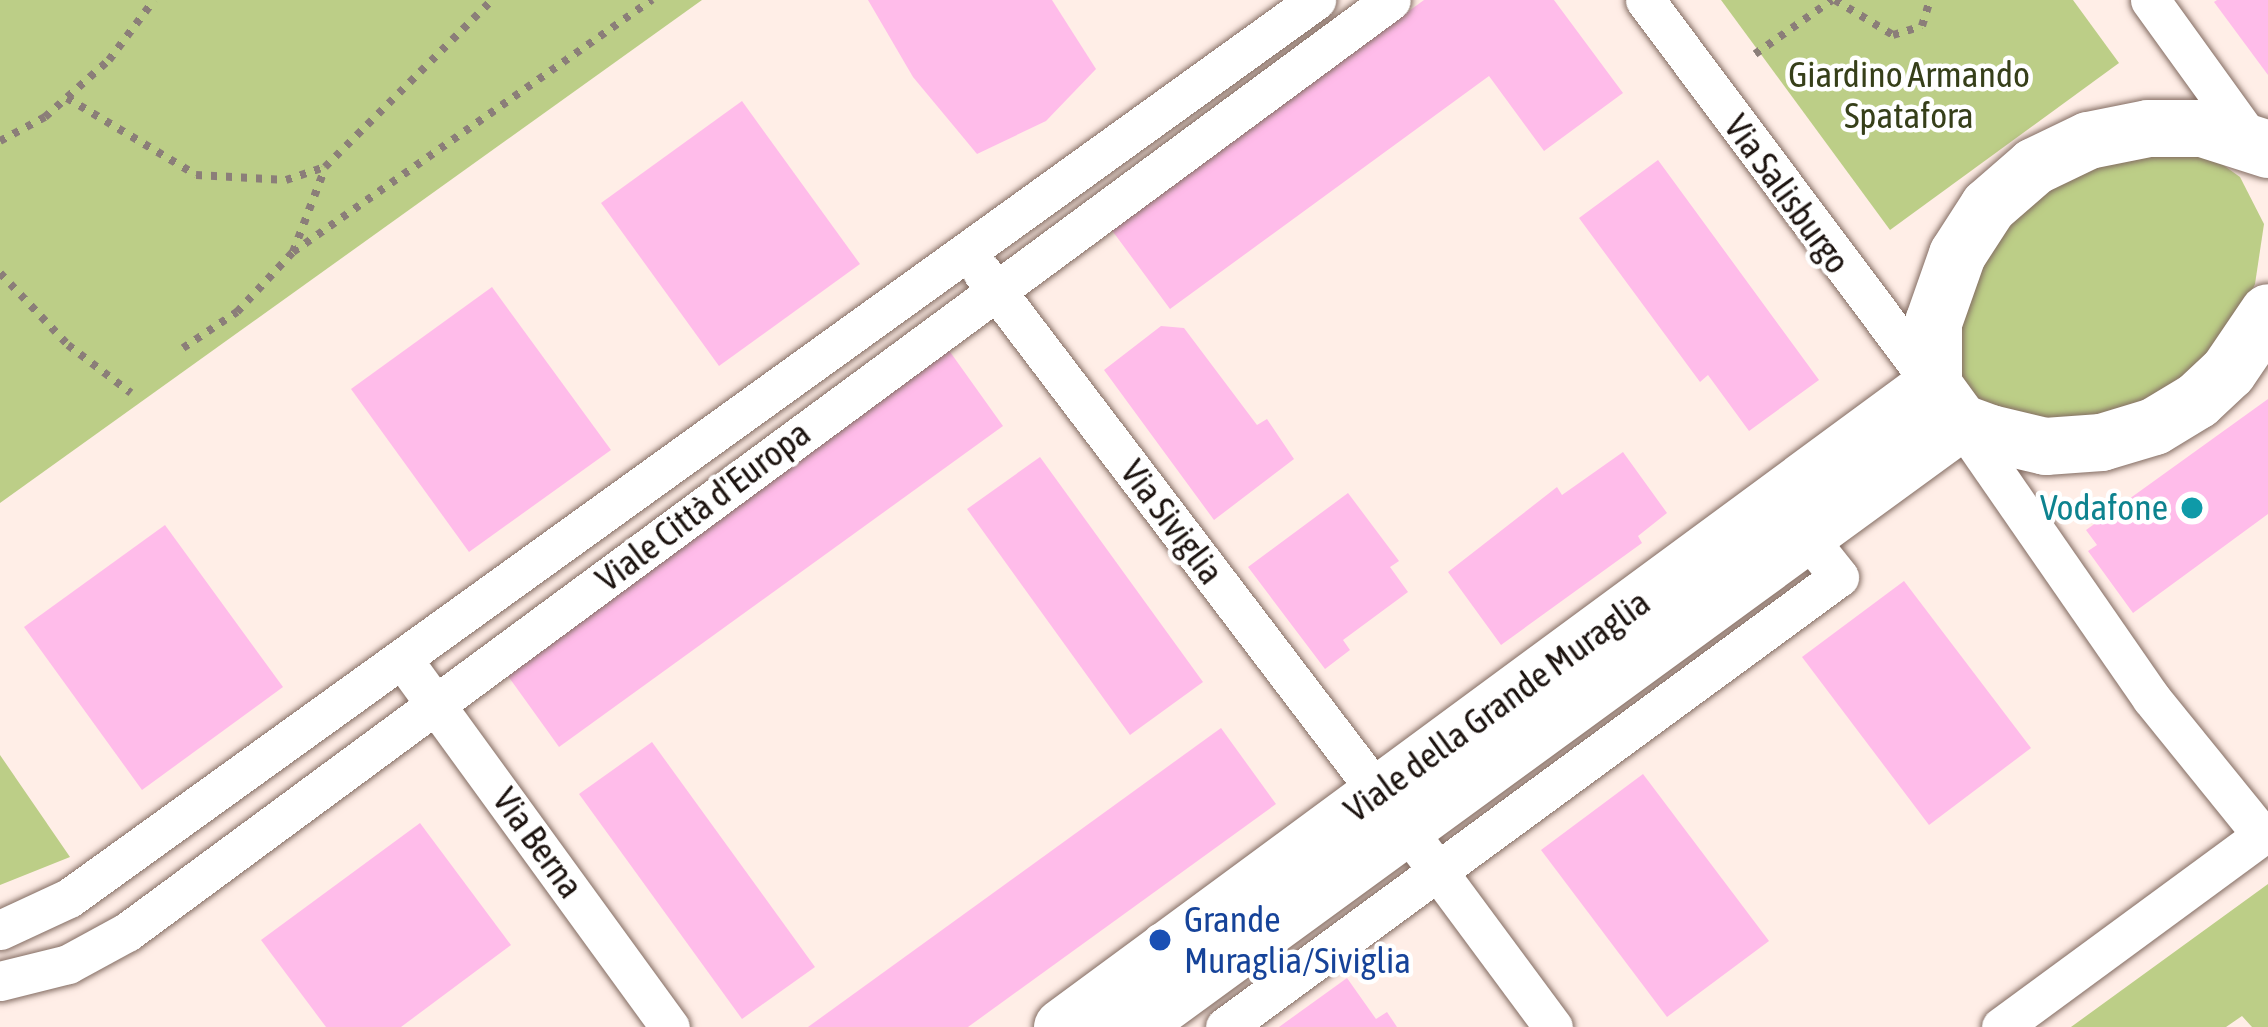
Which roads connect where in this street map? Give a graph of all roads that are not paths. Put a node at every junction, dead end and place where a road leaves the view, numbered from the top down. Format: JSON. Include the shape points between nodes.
{"nodes":[{"id":1,"x":1316,"y":0,"type":"edge"},
{"id":2,"x":1391,"y":0,"type":"edge"},
{"id":3,"x":1646,"y":0,"type":"edge"},
{"id":4,"x":2150,"y":0,"type":"edge"},
{"id":5,"x":2263,"y":144,"type":"edge"},
{"id":6,"x":966,"y":250,"type":"junction"},
{"id":7,"x":994,"y":289,"type":"junction"},
{"id":8,"x":2268,"y":312,"type":"edge"},
{"id":9,"x":1946,"y":404,"type":"junction"},
{"id":10,"x":1804,"y":533,"type":"junction"},
{"id":11,"x":403,"y":660,"type":"junction"},
{"id":12,"x":437,"y":704,"type":"junction"},
{"id":13,"x":1391,"y":810,"type":"junction"},
{"id":14,"x":2265,"y":833,"type":"edge"},
{"id":15,"x":1438,"y":872,"type":"junction"},
{"id":16,"x":0,"y":930,"type":"edge"},
{"id":17,"x":0,"y":981,"type":"edge"},
{"id":18,"x":670,"y":1027,"type":"edge"},
{"id":19,"x":1062,"y":1027,"type":"edge"},
{"id":20,"x":1131,"y":1027,"type":"edge"},
{"id":21,"x":1225,"y":1027,"type":"edge"},
{"id":22,"x":1553,"y":1027,"type":"edge"},
{"id":23,"x":2001,"y":1027,"type":"edge"}],
"edges":[{"from":1,"to":6,"type":"street","name":"Viale Città d'Europa"},
{"from":2,"to":7,"type":"street","name":"Viale Città d'Europa"},
{"from":3,"to":9,"type":"street","name":"Via Salisburgo"},
{"from":4,"to":5,"type":"street"},
{"from":5,"to":9,"type":"street","via":[[2202,128],[2127,130],[2059,152],[2019,178],[1980,216],[1933,322]]},
{"from":6,"to":7,"type":"street","name":"Via Siviglia"},
{"from":6,"to":11,"type":"street","name":"Viale Città d'Europa"},
{"from":7,"to":12,"type":"street","name":"Viale Città d'Europa"},
{"from":7,"to":13,"type":"street","name":"Via Siviglia"},
{"from":8,"to":9,"type":"street","via":[[2212,388],[2134,434],[2045,446]]},
{"from":9,"to":10,"type":"street","name":"Viale della Grande Muraglia"},
{"from":9,"to":13,"type":"street","name":"Viale della Grande Muraglia"},
{"from":9,"to":14,"type":"street","name":"Via Salisburgo","via":[[2151,698]]},
{"from":10,"to":13,"type":"street","name":"Viale della Grande Muraglia"},
{"from":10,"to":15,"type":"street","via":[[1839,577]]},
{"from":11,"to":12,"type":"street","name":"Via Berna"},
{"from":11,"to":16,"type":"street","name":"Viale Città d'Europa","via":[[69,898]]},
{"from":12,"to":17,"type":"street","name":"Viale Città d'Europa","via":[[108,945],[56,969]]},
{"from":12,"to":18,"type":"street","name":"Via Berna"},
{"from":13,"to":15,"type":"street","name":"Via Siviglia"},
{"from":13,"to":19,"type":"street","name":"Viale della Grande Muraglia"},
{"from":13,"to":20,"type":"street","name":"Viale della Grande Muraglia"},
{"from":14,"to":23,"type":"street"},
{"from":15,"to":21,"type":"street"},
{"from":15,"to":22,"type":"street","name":"Via Siviglia"}]}
